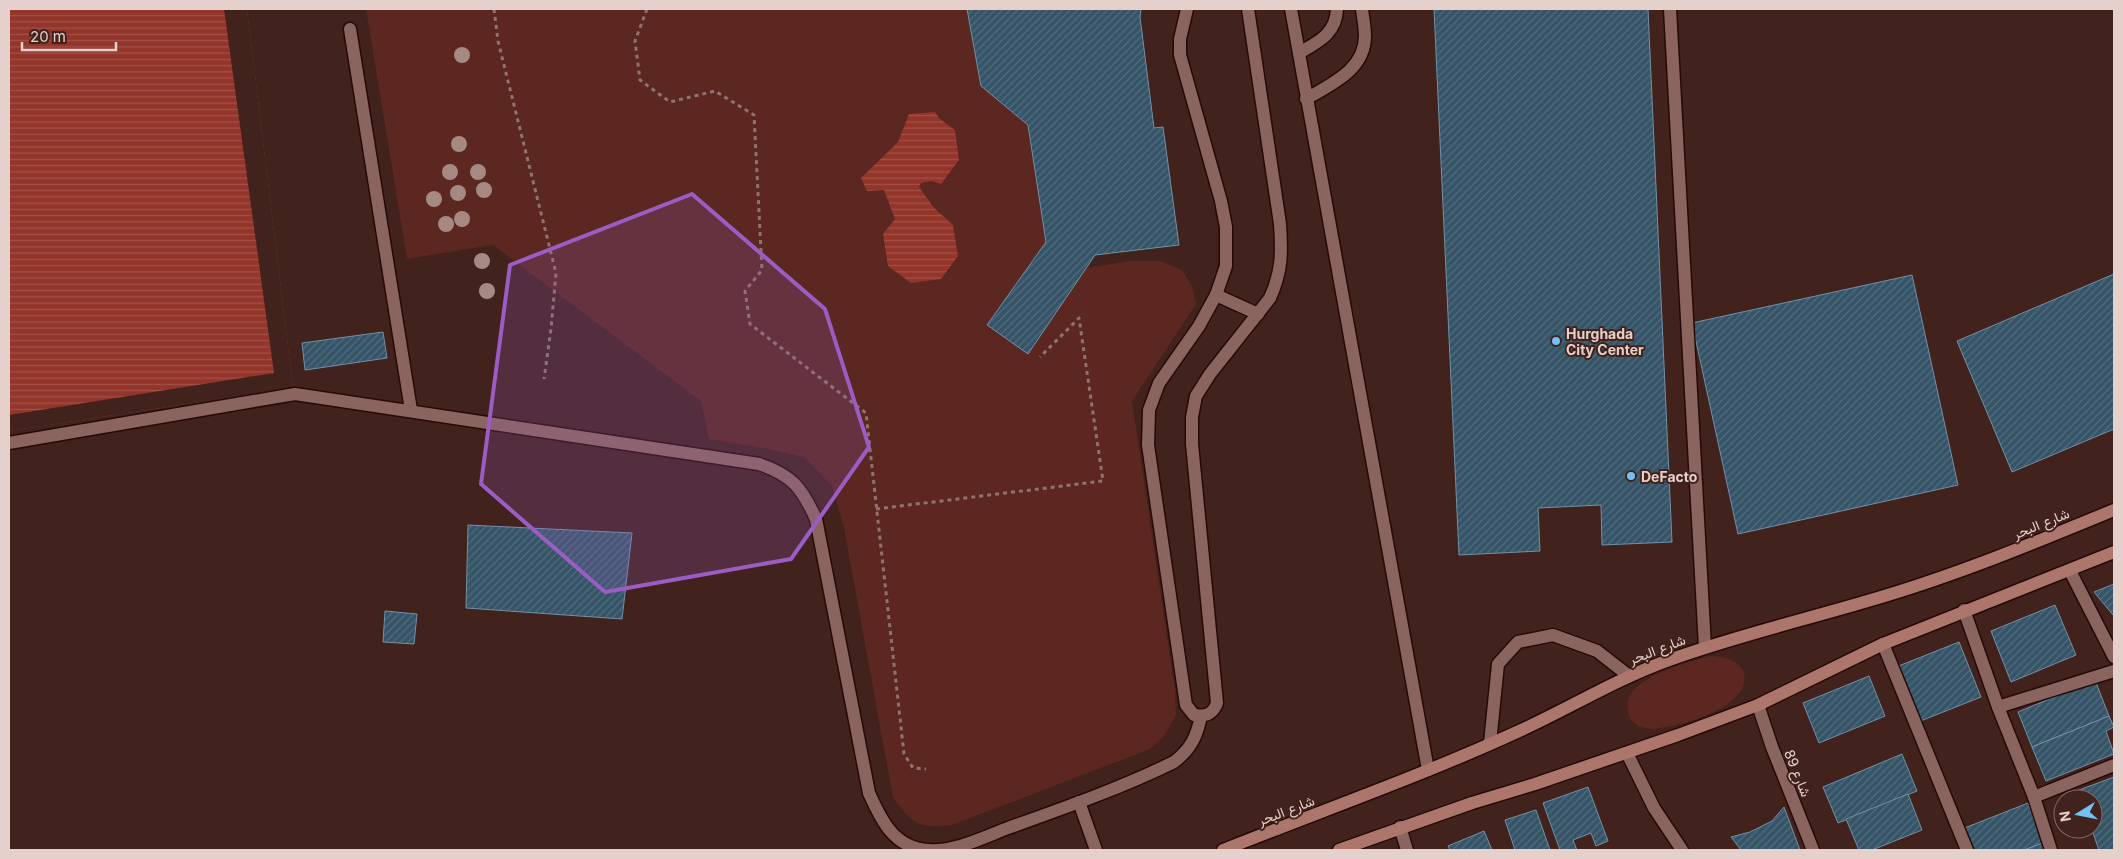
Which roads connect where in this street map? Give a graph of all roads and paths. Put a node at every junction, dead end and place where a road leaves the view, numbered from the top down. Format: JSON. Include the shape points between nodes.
{"nodes":[{"id":1,"x":494,"y":9,"type":"edge"},
{"id":2,"x":647,"y":9,"type":"edge"},
{"id":3,"x":1187,"y":9,"type":"edge"},
{"id":4,"x":1248,"y":9,"type":"edge"},
{"id":5,"x":1291,"y":9,"type":"edge"},
{"id":6,"x":1337,"y":9,"type":"edge"},
{"id":7,"x":1362,"y":9,"type":"edge"},
{"id":8,"x":1670,"y":9,"type":"edge"},
{"id":9,"x":350,"y":29,"type":"dead end"},
{"id":10,"x":1298,"y":53,"type":"junction"},
{"id":11,"x":1306,"y":98,"type":"junction"},
{"id":12,"x":1216,"y":295,"type":"junction"},
{"id":13,"x":1258,"y":314,"type":"junction"},
{"id":14,"x":1040,"y":357,"type":"dead end"},
{"id":15,"x":544,"y":379,"type":"dead end"},
{"id":16,"x":411,"y":410,"type":"junction"},
{"id":17,"x":9,"y":443,"type":"edge"},
{"id":18,"x":876,"y":509,"type":"junction"},
{"id":19,"x":2114,"y":510,"type":"edge"},
{"id":20,"x":2114,"y":552,"type":"edge"},
{"id":21,"x":2070,"y":571,"type":"junction"},
{"id":22,"x":1964,"y":610,"type":"junction"},
{"id":23,"x":1883,"y":644,"type":"junction"},
{"id":24,"x":1705,"y":647,"type":"junction"},
{"id":25,"x":2114,"y":657,"type":"edge"},
{"id":26,"x":2114,"y":671,"type":"edge"},
{"id":27,"x":1629,"y":676,"type":"junction"},
{"id":28,"x":1758,"y":706,"type":"junction"},
{"id":29,"x":1998,"y":707,"type":"junction"},
{"id":30,"x":1201,"y":716,"type":"junction"},
{"id":31,"x":1490,"y":743,"type":"junction"},
{"id":32,"x":1627,"y":753,"type":"junction"},
{"id":33,"x":2114,"y":765,"type":"edge"},
{"id":34,"x":926,"y":769,"type":"dead end"},
{"id":35,"x":1428,"y":770,"type":"junction"},
{"id":36,"x":2034,"y":798,"type":"junction"},
{"id":37,"x":1079,"y":802,"type":"junction"},
{"id":38,"x":1400,"y":828,"type":"junction"},
{"id":39,"x":1096,"y":850,"type":"edge"},
{"id":40,"x":1223,"y":850,"type":"edge"},
{"id":41,"x":1339,"y":850,"type":"edge"},
{"id":42,"x":1408,"y":850,"type":"edge"},
{"id":43,"x":1682,"y":850,"type":"edge"},
{"id":44,"x":1813,"y":850,"type":"edge"},
{"id":45,"x":1967,"y":850,"type":"edge"},
{"id":46,"x":2051,"y":850,"type":"edge"}],
"edges":[{"from":1,"to":15,"type":"path","via":[[498,41],[556,273]]},
{"from":2,"to":18,"type":"path","via":[[635,41],[640,80],[670,102],[715,90],[754,115],[762,270],[745,291],[750,324],[866,413]]},
{"from":3,"to":12,"type":"street","via":[[1180,55],[1226,227],[1226,266]]},
{"from":4,"to":13,"type":"street","via":[[1280,224],[1282,258],[1270,298]]},
{"from":5,"to":10,"type":"street"},
{"from":6,"to":10,"type":"street","via":[[1330,32]]},
{"from":7,"to":11,"type":"street","via":[[1365,37],[1359,60],[1341,77]]},
{"from":8,"to":24,"type":"street"},
{"from":9,"to":16,"type":"street"},
{"from":10,"to":11,"type":"street"},
{"from":11,"to":35,"type":"street"},
{"from":12,"to":13,"type":"street"},
{"from":12,"to":30,"type":"street","via":[[1199,326],[1159,383],[1149,410],[1148,445],[1185,698],[1189,710]]},
{"from":13,"to":30,"type":"street","via":[[1210,374],[1196,396],[1192,417],[1217,703],[1208,715]]},
{"from":14,"to":18,"type":"path","via":[[1079,318],[1103,481]]},
{"from":16,"to":17,"type":"street","via":[[295,394]]},
{"from":16,"to":37,"type":"street","via":[[759,464],[779,471],[806,498],[816,519],[869,793],[880,820],[891,834],[928,850],[956,847]]},
{"from":18,"to":34,"type":"path","via":[[904,754],[913,768]]},
{"from":19,"to":24,"type":"main road","name":"شارع البحر","via":[[1945,577]]},
{"from":20,"to":21,"type":"main road"},
{"from":21,"to":22,"type":"main road"},
{"from":21,"to":25,"type":"street"},
{"from":22,"to":23,"type":"main road"},
{"from":22,"to":29,"type":"street"},
{"from":23,"to":28,"type":"main road"},
{"from":23,"to":45,"type":"street"},
{"from":24,"to":27,"type":"main road","name":"شارع البحر"},
{"from":26,"to":29,"type":"street"},
{"from":27,"to":31,"type":"main road","name":"شارع البحر"},
{"from":27,"to":31,"type":"street","via":[[1597,651],[1553,635],[1518,642],[1498,664]]},
{"from":28,"to":32,"type":"main road"},
{"from":28,"to":44,"type":"street","name":"شارع 89"},
{"from":29,"to":36,"type":"street"},
{"from":30,"to":37,"type":"street","via":[[1193,743],[1174,762]]},
{"from":31,"to":35,"type":"main road","name":"شارع البحر"},
{"from":32,"to":38,"type":"main road"},
{"from":32,"to":43,"type":"street","via":[[1654,808]]},
{"from":33,"to":36,"type":"street"},
{"from":35,"to":40,"type":"main road","name":"شارع البحر"},
{"from":36,"to":46,"type":"street"},
{"from":37,"to":39,"type":"street"},
{"from":38,"to":41,"type":"main road"},
{"from":38,"to":42,"type":"street"}]}
